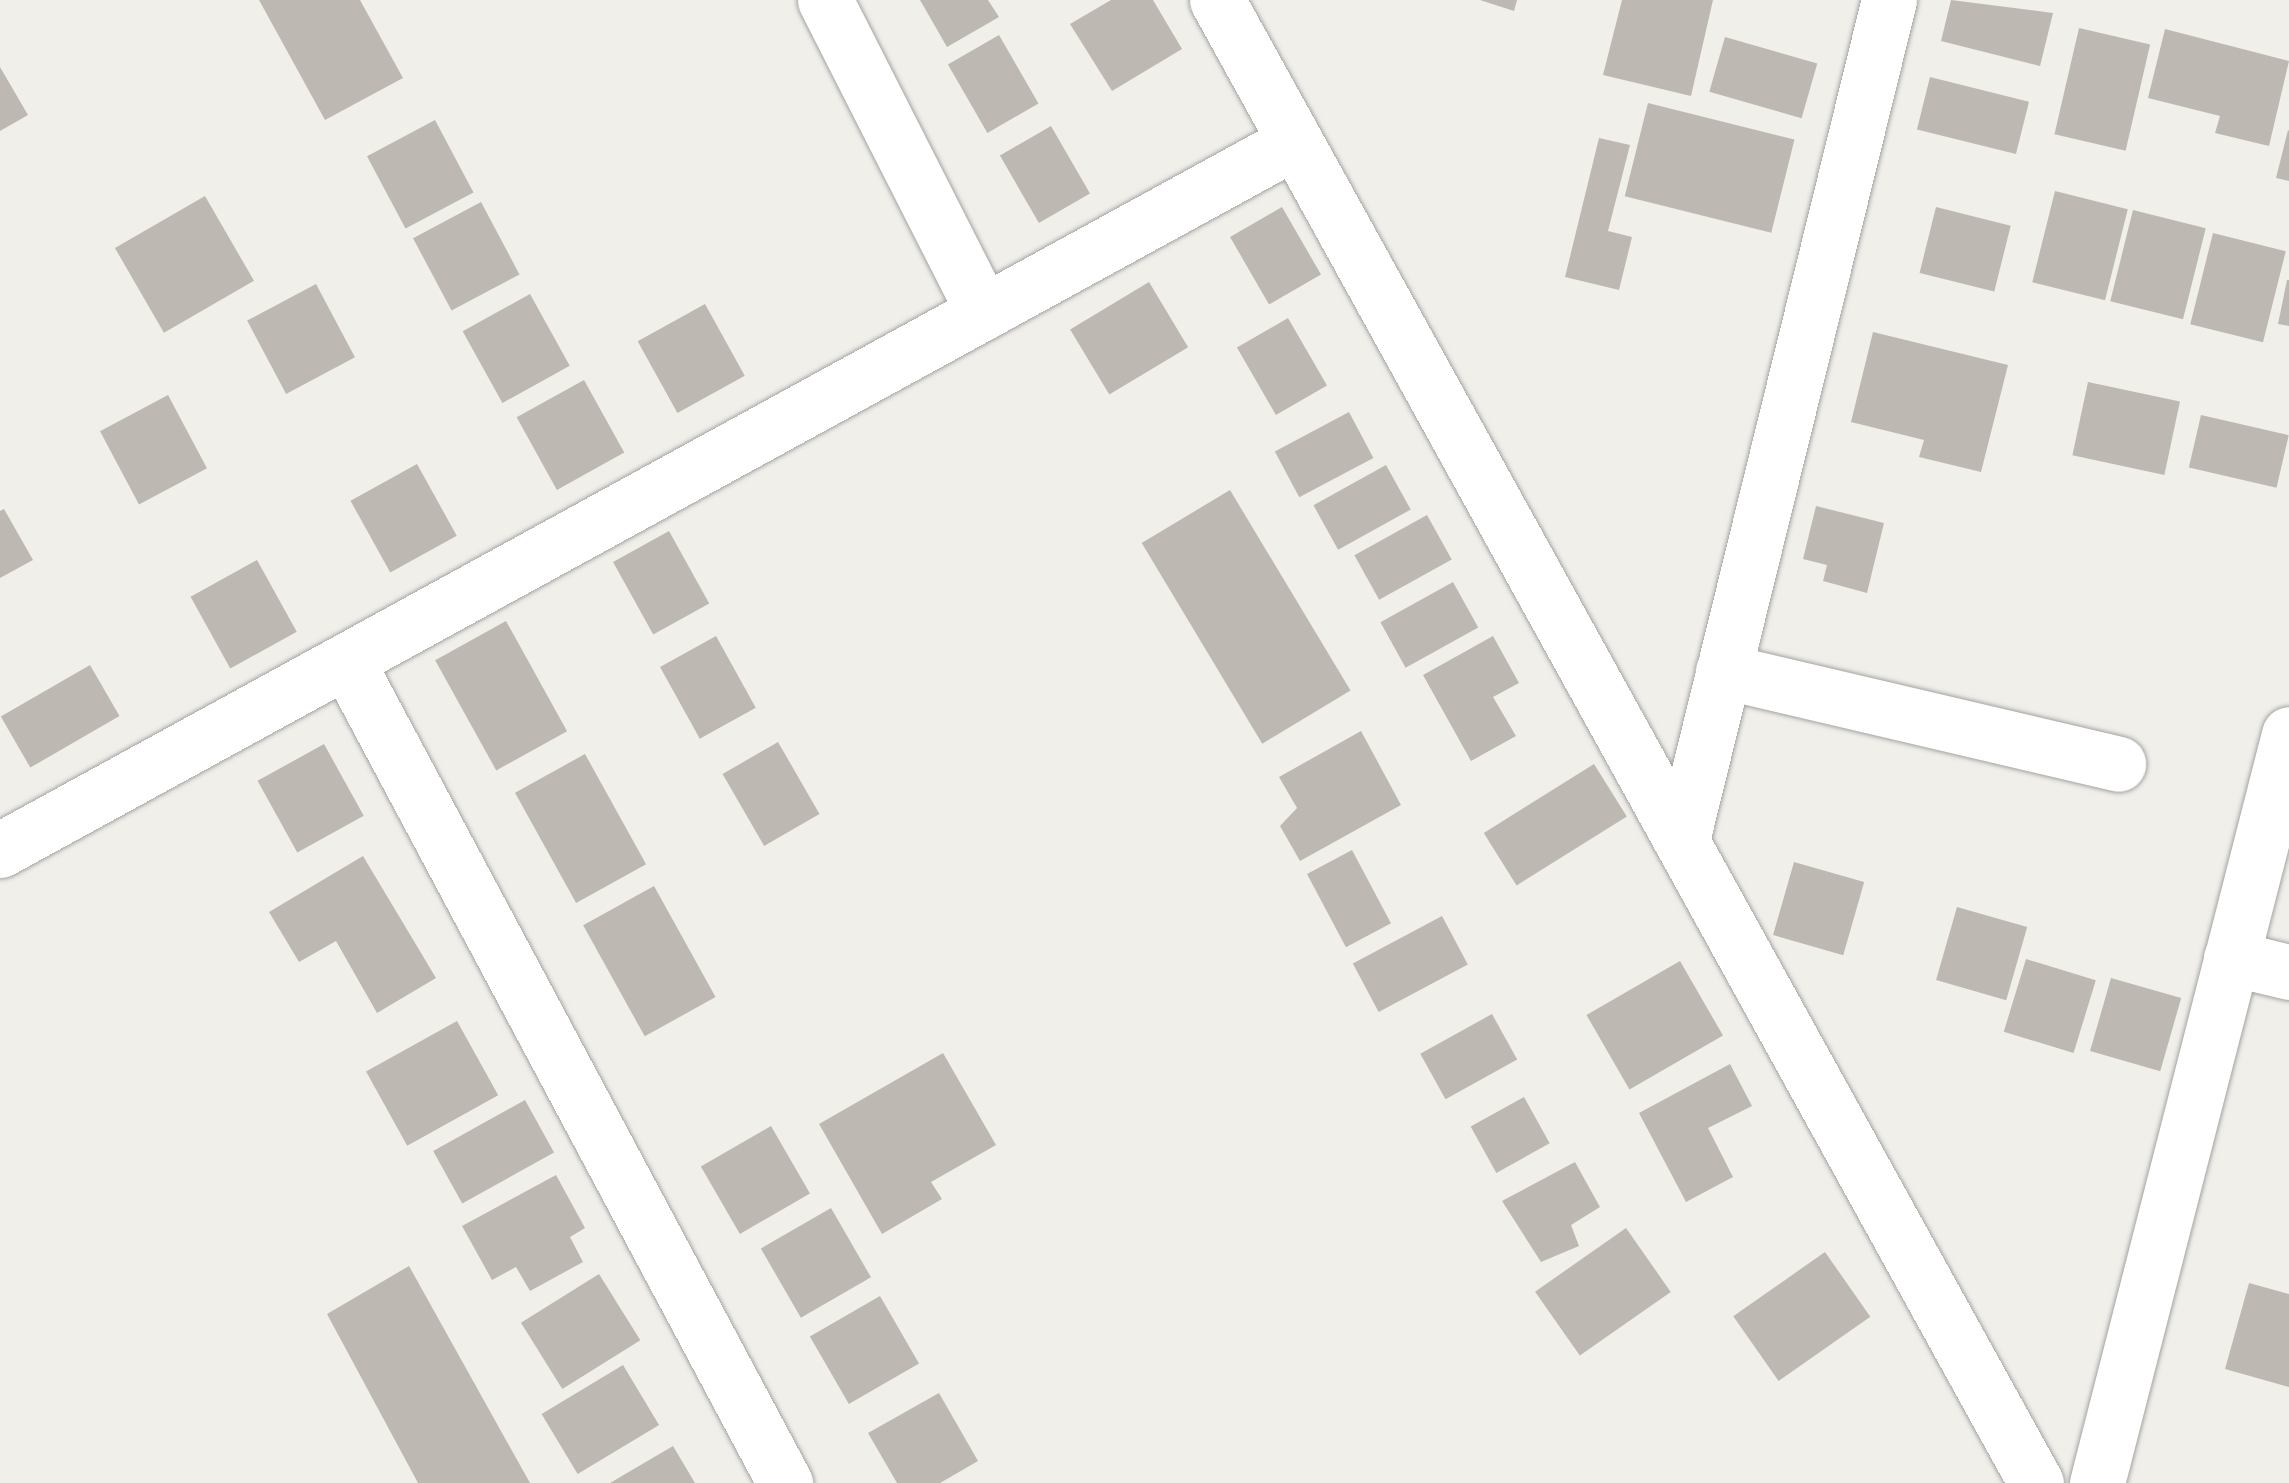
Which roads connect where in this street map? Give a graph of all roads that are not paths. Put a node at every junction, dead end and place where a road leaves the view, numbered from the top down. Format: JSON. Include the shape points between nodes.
{"nodes":[{"id":1,"x":826,"y":0,"type":"edge"},
{"id":2,"x":1217,"y":0,"type":"edge"},
{"id":3,"x":1889,"y":0,"type":"edge"},
{"id":4,"x":1294,"y":142,"type":"junction"},
{"id":5,"x":984,"y":312,"type":"junction"},
{"id":6,"x":347,"y":662,"type":"junction"},
{"id":7,"x":1724,"y":672,"type":"junction"},
{"id":8,"x":2289,"y":734,"type":"edge"},
{"id":9,"x":2118,"y":764,"type":"dead end"},
{"id":10,"x":1682,"y":840,"type":"junction"},
{"id":11,"x":0,"y":850,"type":"edge"},
{"id":12,"x":2231,"y":958,"type":"junction"},
{"id":13,"x":2289,"y":972,"type":"edge"},
{"id":14,"x":785,"y":1483,"type":"edge"},
{"id":15,"x":2036,"y":1483,"type":"edge"},
{"id":16,"x":2096,"y":1483,"type":"edge"}],
"edges":[{"from":1,"to":5,"type":"street"},
{"from":2,"to":4,"type":"street"},
{"from":3,"to":7,"type":"street"},
{"from":4,"to":5,"type":"street"},
{"from":4,"to":10,"type":"street"},
{"from":5,"to":6,"type":"street"},
{"from":6,"to":11,"type":"street"},
{"from":6,"to":14,"type":"street"},
{"from":7,"to":9,"type":"street"},
{"from":7,"to":10,"type":"street"},
{"from":8,"to":12,"type":"street"},
{"from":10,"to":15,"type":"street"},
{"from":12,"to":13,"type":"street"},
{"from":12,"to":16,"type":"street"}]}
